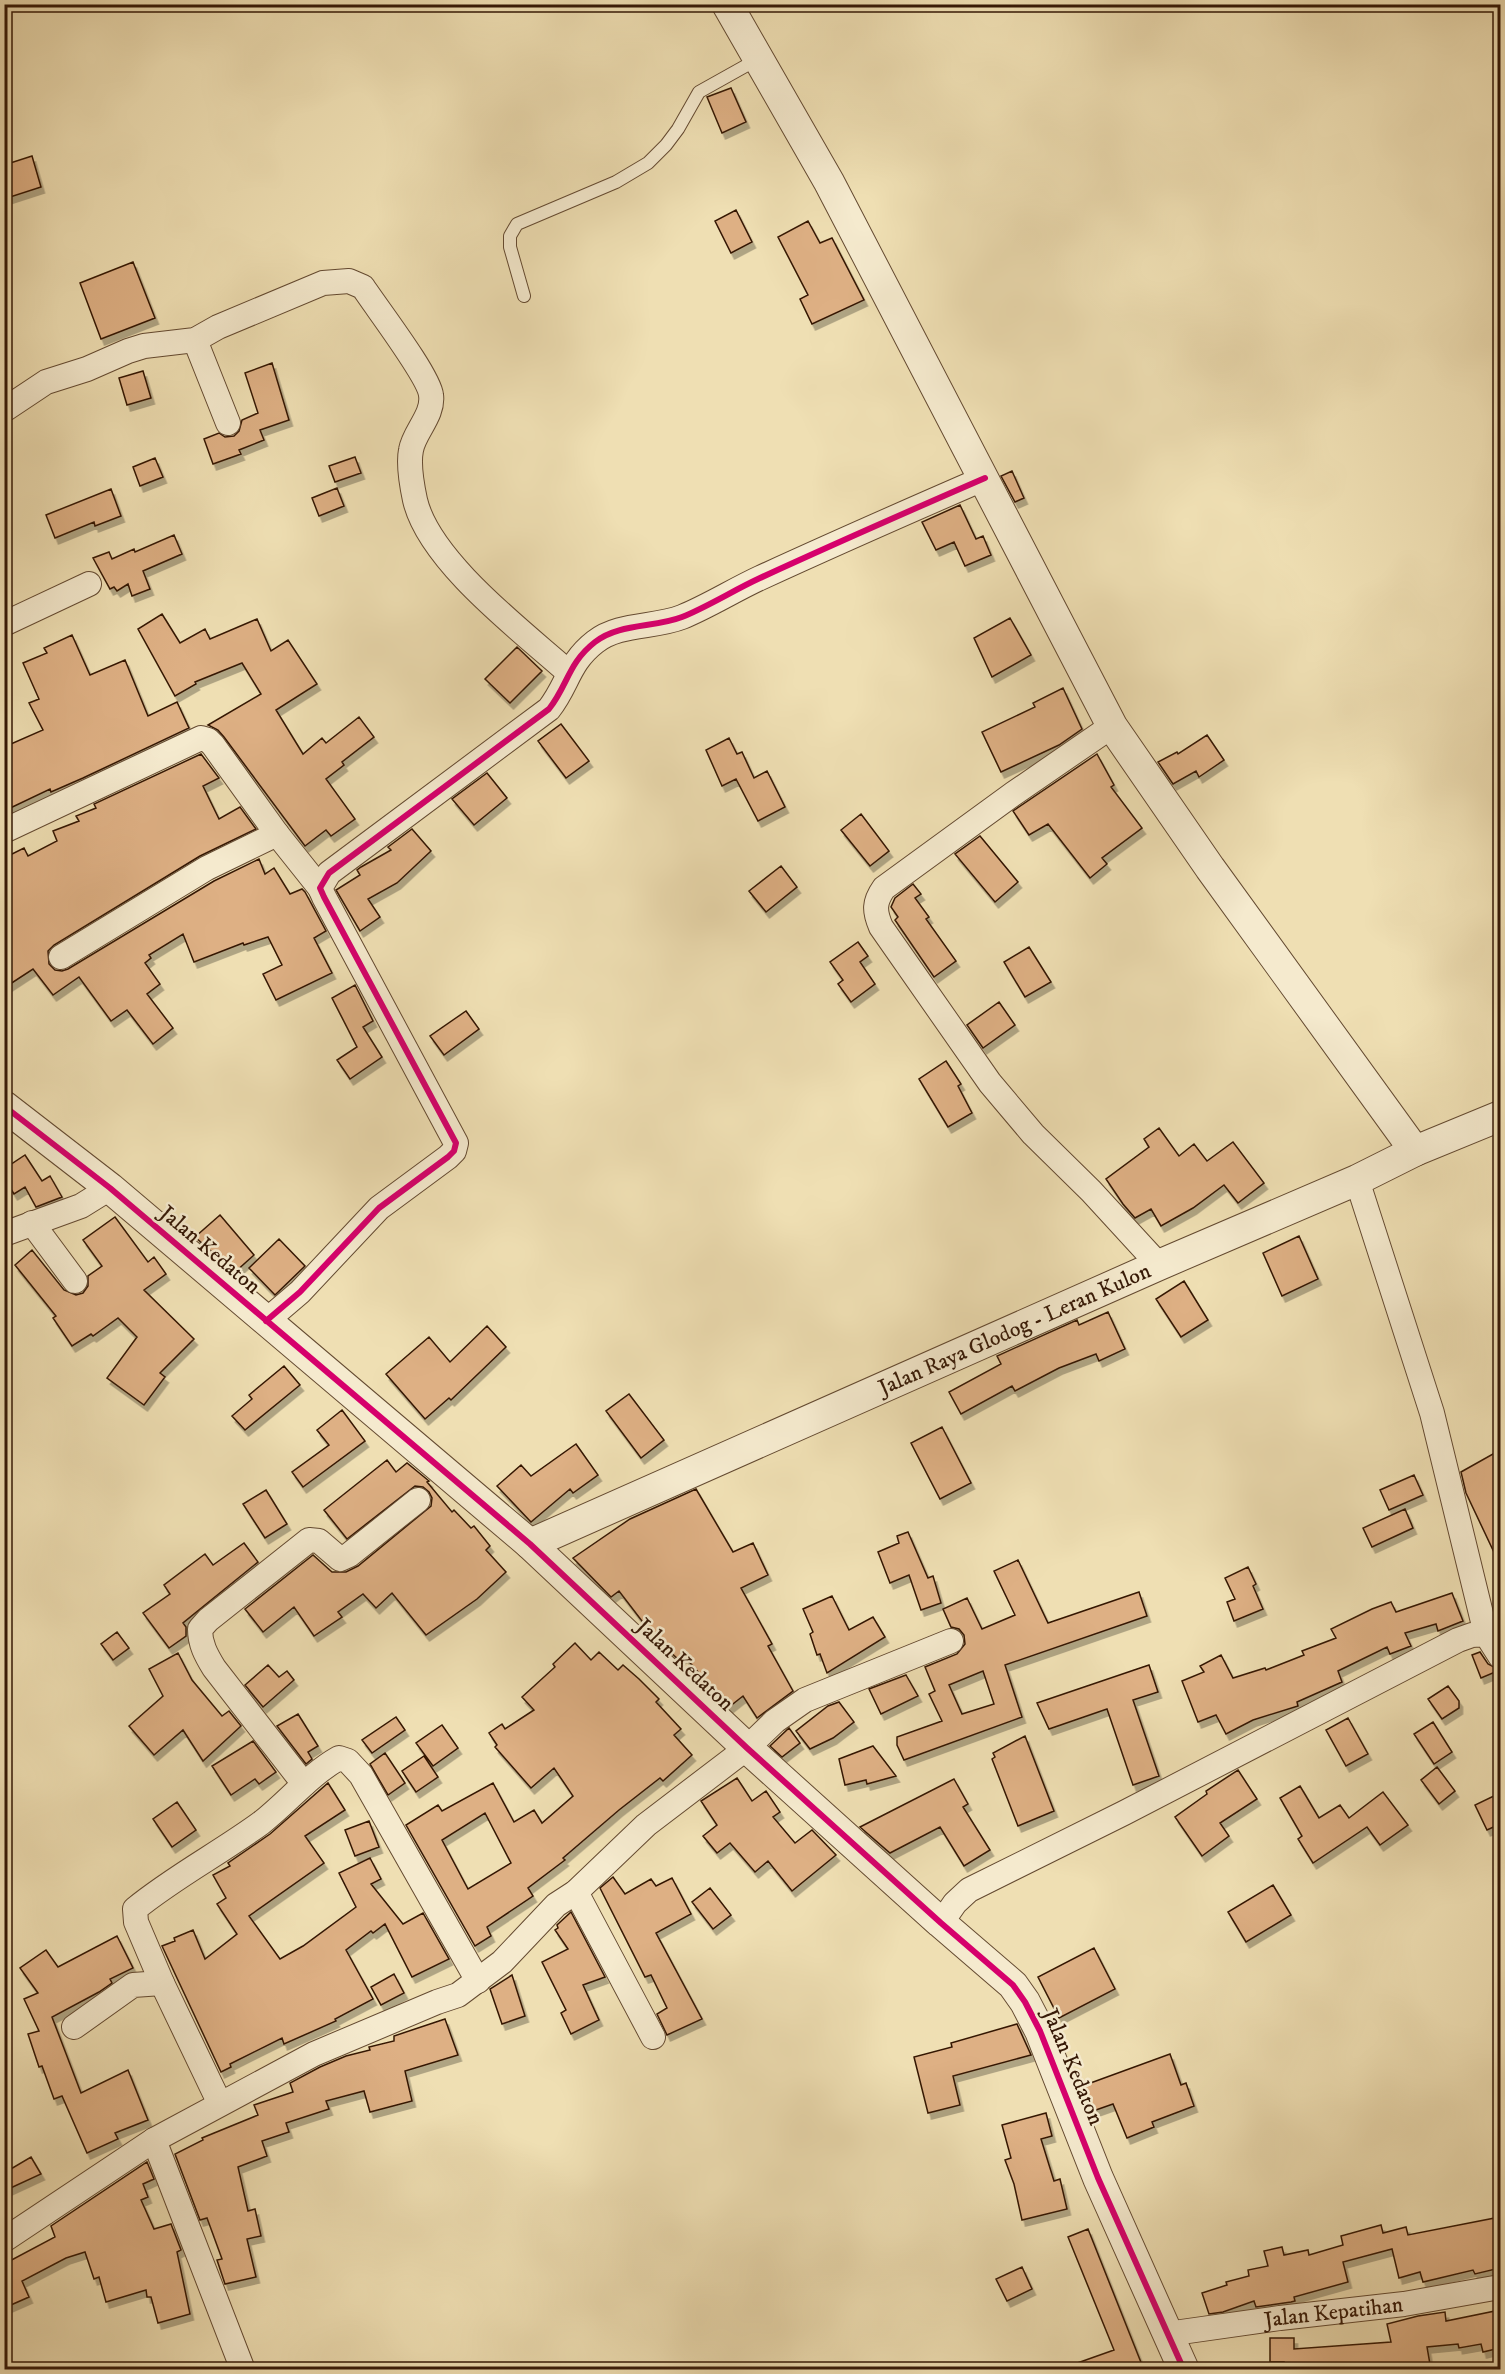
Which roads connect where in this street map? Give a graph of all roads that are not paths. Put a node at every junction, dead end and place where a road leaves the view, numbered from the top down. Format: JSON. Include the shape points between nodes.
{"nodes":[{"id":1,"x":727,"y":4,"type":"edge"},
{"id":2,"x":759,"y":59,"type":"junction"},
{"id":3,"x":524,"y":296,"type":"dead end"},
{"id":4,"x":195,"y":340,"type":"junction"},
{"id":5,"x":4,"y":410,"type":"edge"},
{"id":6,"x":228,"y":423,"type":"dead end"},
{"id":7,"x":985,"y":478,"type":"junction"},
{"id":8,"x":89,"y":584,"type":"dead end"},
{"id":9,"x":4,"y":624,"type":"edge"},
{"id":10,"x":568,"y":672,"type":"junction"},
{"id":11,"x":1112,"y":726,"type":"junction"},
{"id":12,"x":4,"y":831,"type":"edge"},
{"id":13,"x":277,"y":834,"type":"junction"},
{"id":14,"x":320,"y":888,"type":"junction"},
{"id":15,"x":61,"y":957,"type":"dead end"},
{"id":16,"x":4,"y":1106,"type":"edge"},
{"id":17,"x":1500,"y":1116,"type":"edge"},
{"id":18,"x":1415,"y":1151,"type":"junction"},
{"id":19,"x":1357,"y":1180,"type":"junction"},
{"id":20,"x":110,"y":1188,"type":"junction"},
{"id":21,"x":32,"y":1223,"type":"junction"},
{"id":22,"x":4,"y":1234,"type":"edge"},
{"id":23,"x":1159,"y":1265,"type":"junction"},
{"id":24,"x":75,"y":1281,"type":"dead end"},
{"id":25,"x":266,"y":1321,"type":"junction"},
{"id":26,"x":418,"y":1500,"type":"dead end"},
{"id":27,"x":530,"y":1544,"type":"junction"},
{"id":28,"x":1486,"y":1634,"type":"junction"},
{"id":29,"x":951,"y":1641,"type":"dead end"},
{"id":30,"x":1500,"y":1656,"type":"edge"},
{"id":31,"x":747,"y":1748,"type":"junction"},
{"id":32,"x":304,"y":1784,"type":"junction"},
{"id":33,"x":576,"y":1892,"type":"junction"},
{"id":34,"x":941,"y":1923,"type":"junction"},
{"id":35,"x":478,"y":1981,"type":"junction"},
{"id":36,"x":162,"y":1983,"type":"junction"},
{"id":37,"x":74,"y":2027,"type":"dead end"},
{"id":38,"x":653,"y":2037,"type":"dead end"},
{"id":39,"x":220,"y":2104,"type":"junction"},
{"id":40,"x":154,"y":2140,"type":"junction"},
{"id":41,"x":4,"y":2240,"type":"edge"},
{"id":42,"x":1500,"y":2287,"type":"edge"},
{"id":43,"x":1167,"y":2334,"type":"junction"},
{"id":44,"x":243,"y":2370,"type":"edge"},
{"id":45,"x":1184,"y":2370,"type":"edge"}],
"edges":[{"from":1,"to":2,"type":"street"},
{"from":2,"to":3,"type":"lane","via":[[699,92],[678,129],[648,163],[615,182],[517,224],[510,236],[510,247]]},
{"from":2,"to":7,"type":"street","via":[[830,182]]},
{"from":4,"to":5,"type":"street","via":[[128,351],[39,385]]},
{"from":4,"to":6,"type":"street"},
{"from":4,"to":10,"type":"street","via":[[323,283],[349,281],[363,287],[422,375],[431,395],[427,416],[411,449],[410,468],[415,502],[435,545],[490,602]]},
{"from":7,"to":10,"type":"street","via":[[726,594],[682,618],[609,633],[580,656]]},
{"from":7,"to":11,"type":"street"},
{"from":8,"to":9,"type":"street"},
{"from":10,"to":14,"type":"street","via":[[559,697],[549,709],[329,873]]},
{"from":11,"to":18,"type":"street"},
{"from":11,"to":23,"type":"street","via":[[884,888],[876,900],[876,914],[881,927],[990,1083],[1033,1134]]},
{"from":12,"to":13,"type":"street","via":[[201,738],[213,745]]},
{"from":13,"to":14,"type":"street"},
{"from":13,"to":15,"type":"street","via":[[207,867]]},
{"from":14,"to":25,"type":"street","via":[[456,1143],[448,1157],[379,1208],[300,1292]]},
{"from":16,"to":20,"type":"street","name":"Jalan Kedaton"},
{"from":17,"to":18,"type":"street","name":"Jalan Raya Glodog - Leran Kulon"},
{"from":18,"to":19,"type":"street","name":"Jalan Raya Glodog - Leran Kulon"},
{"from":19,"to":23,"type":"street","name":"Jalan Raya Glodog - Leran Kulon"},
{"from":19,"to":28,"type":"street","via":[[1432,1413]]},
{"from":20,"to":21,"type":"street","via":[[81,1206]]},
{"from":20,"to":25,"type":"street","name":"Jalan Kedaton"},
{"from":21,"to":22,"type":"street"},
{"from":21,"to":24,"type":"street"},
{"from":23,"to":27,"type":"street","name":"Jalan Raya Glodog - Leran Kulon"},
{"from":25,"to":27,"type":"street","name":"Jalan Kedaton"},
{"from":26,"to":32,"type":"street","via":[[340,1559],[319,1541],[309,1540],[200,1629],[205,1654],[214,1668]]},
{"from":27,"to":31,"type":"street","name":"Jalan Kedaton"},
{"from":28,"to":30,"type":"street"},
{"from":28,"to":34,"type":"street","via":[[1458,1640],[969,1890]]},
{"from":29,"to":31,"type":"street","via":[[805,1700]]},
{"from":31,"to":33,"type":"street","via":[[646,1825]]},
{"from":31,"to":34,"type":"street","name":"Jalan Kedaton"},
{"from":32,"to":35,"type":"street","via":[[339,1758],[348,1761],[361,1775]]},
{"from":32,"to":36,"type":"street","via":[[272,1815],[135,1909],[136,1922]]},
{"from":33,"to":35,"type":"street","via":[[556,1905],[502,1962]]},
{"from":33,"to":38,"type":"street"},
{"from":34,"to":43,"type":"street","name":"Jalan Kedaton","via":[[1013,1985],[1025,2002]]},
{"from":35,"to":39,"type":"street","via":[[458,1995],[314,2054]]},
{"from":36,"to":37,"type":"street","via":[[133,1985]]},
{"from":36,"to":39,"type":"street"},
{"from":39,"to":40,"type":"street"},
{"from":40,"to":41,"type":"street"},
{"from":40,"to":44,"type":"street"},
{"from":42,"to":43,"type":"street","name":"Jalan Kepatihan","via":[[1404,2304]]},
{"from":43,"to":45,"type":"street","name":"Jalan Kedaton"}]}
